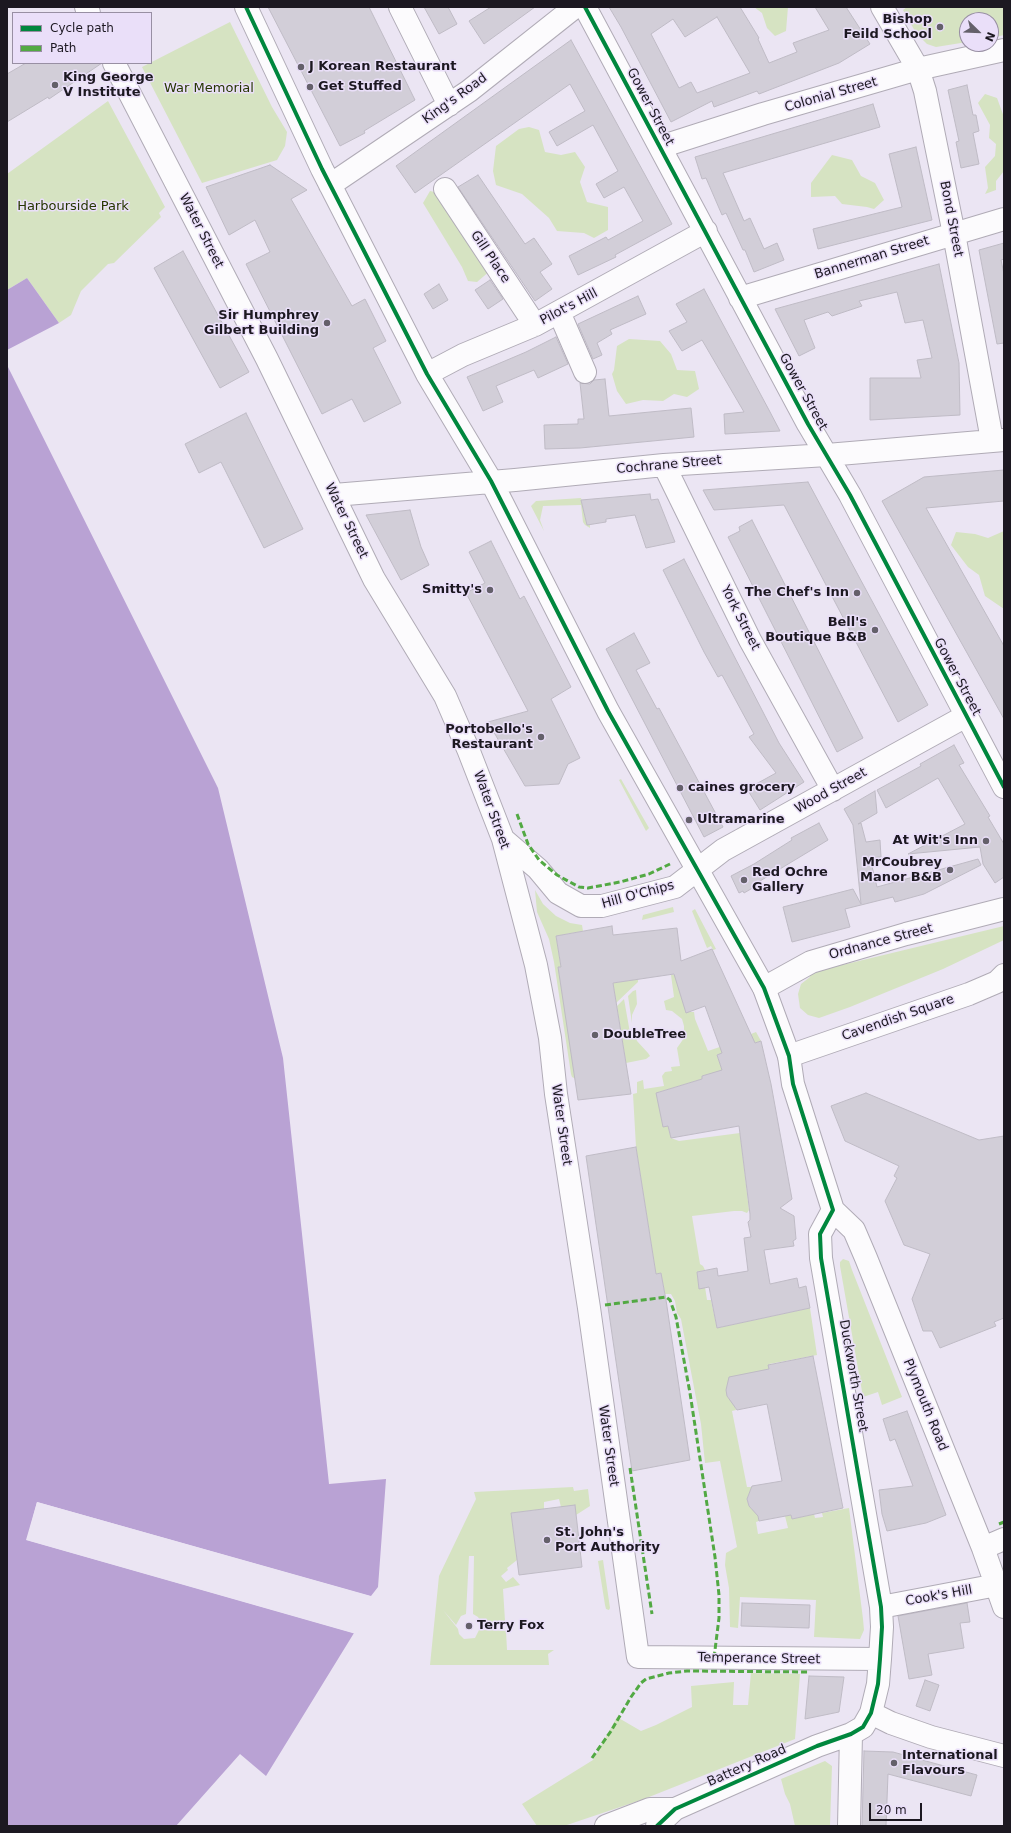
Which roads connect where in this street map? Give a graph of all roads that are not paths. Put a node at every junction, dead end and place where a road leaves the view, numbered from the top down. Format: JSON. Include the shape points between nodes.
{"nodes":[{"id":1,"x":246,"y":7,"type":"edge"},
{"id":2,"x":400,"y":7,"type":"edge"},
{"id":3,"x":575,"y":7,"type":"edge"},
{"id":4,"x":585,"y":7,"type":"edge"},
{"id":5,"x":882,"y":7,"type":"edge"},
{"id":6,"x":1004,"y":50,"type":"edge"},
{"id":7,"x":115,"y":64,"type":"edge"},
{"id":8,"x":918,"y":69,"type":"junction"},
{"id":9,"x":449,"y":105,"type":"junction"},
{"id":10,"x":660,"y":147,"type":"junction"},
{"id":11,"x":330,"y":185,"type":"junction"},
{"id":12,"x":445,"y":189,"type":"dead end"},
{"id":13,"x":1004,"y":219,"type":"edge"},
{"id":14,"x":706,"y":231,"type":"junction"},
{"id":15,"x":954,"y":234,"type":"junction"},
{"id":16,"x":740,"y":298,"type":"junction"},
{"id":17,"x":559,"y":312,"type":"junction"},
{"id":18,"x":535,"y":325,"type":"junction"},
{"id":19,"x":585,"y":372,"type":"dead end"},
{"id":20,"x":427,"y":374,"type":"junction"},
{"id":21,"x":998,"y":440,"type":"edge"},
{"id":22,"x":827,"y":455,"type":"junction"},
{"id":23,"x":664,"y":465,"type":"junction"},
{"id":24,"x":491,"y":481,"type":"junction"},
{"id":25,"x":334,"y":495,"type":"junction"},
{"id":26,"x":966,"y":716,"type":"junction"},
{"id":27,"x":1004,"y":787,"type":"edge"},
{"id":28,"x":833,"y":790,"type":"junction"},
{"id":29,"x":503,"y":839,"type":"junction"},
{"id":30,"x":698,"y":869,"type":"junction"},
{"id":31,"x":1004,"y":909,"type":"edge"},
{"id":32,"x":1002,"y":980,"type":"edge"},
{"id":33,"x":764,"y":988,"type":"junction"},
{"id":34,"x":789,"y":1056,"type":"junction"},
{"id":35,"x":833,"y":1210,"type":"junction"},
{"id":36,"x":1004,"y":1539,"type":"edge"},
{"id":37,"x":984,"y":1548,"type":"junction"},
{"id":38,"x":997,"y":1586,"type":"junction"},
{"id":39,"x":881,"y":1607,"type":"junction"},
{"id":40,"x":1004,"y":1607,"type":"edge"},
{"id":41,"x":638,"y":1657,"type":"joint"},
{"id":42,"x":880,"y":1659,"type":"junction"},
{"id":43,"x":871,"y":1713,"type":"junction"},
{"id":44,"x":851,"y":1734,"type":"junction"},
{"id":45,"x":1004,"y":1756,"type":"edge"},
{"id":46,"x":674,"y":1809,"type":"junction"},
{"id":47,"x":606,"y":1826,"type":"edge"},
{"id":48,"x":657,"y":1826,"type":"edge"},
{"id":49,"x":849,"y":1826,"type":"edge"}],
"edges":[{"from":1,"to":11,"type":"street"},
{"from":2,"to":9,"type":"street"},
{"from":3,"to":9,"type":"street","name":"King's Road"},
{"from":4,"to":10,"type":"street","name":"Gower Street"},
{"from":5,"to":8,"type":"street","name":"Bond Street"},
{"from":6,"to":8,"type":"street","name":"Colonial Street"},
{"from":7,"to":25,"type":"street","name":"Water Street","via":[[267,359]]},
{"from":8,"to":10,"type":"street","name":"Colonial Street"},
{"from":8,"to":15,"type":"street","name":"Bond Street","via":[[925,91]]},
{"from":9,"to":11,"type":"street","name":"King's Road"},
{"from":10,"to":14,"type":"street","name":"Gower Street"},
{"from":11,"to":20,"type":"street"},
{"from":12,"to":18,"type":"street","name":"Gill Place"},
{"from":13,"to":15,"type":"street","name":"Bannerman Street"},
{"from":14,"to":16,"type":"street","name":"Gower Street"},
{"from":14,"to":17,"type":"street","name":"Pilot's Hill"},
{"from":15,"to":16,"type":"street","name":"Bannerman Street"},
{"from":15,"to":21,"type":"street","name":"Bond Street"},
{"from":16,"to":22,"type":"street","name":"Gower Street"},
{"from":17,"to":18,"type":"street","name":"Pilot's Hill"},
{"from":17,"to":19,"type":"street"},
{"from":18,"to":20,"type":"street","name":"Pilot's Hill"},
{"from":20,"to":24,"type":"street"},
{"from":21,"to":22,"type":"street","name":"Cochrane Street"},
{"from":22,"to":23,"type":"street","name":"Cochrane Street"},
{"from":22,"to":26,"type":"street","name":"Gower Street"},
{"from":23,"to":24,"type":"street","name":"Cochrane Street"},
{"from":23,"to":28,"type":"street","name":"York Street","via":[[750,640]]},
{"from":24,"to":25,"type":"street","name":"Cochrane Street"},
{"from":24,"to":30,"type":"street","via":[[608,711]]},
{"from":25,"to":29,"type":"street","name":"Water Street","via":[[374,579],[445,696]]},
{"from":26,"to":27,"type":"street","name":"Gower Street"},
{"from":26,"to":28,"type":"street","name":"Wood Street"},
{"from":28,"to":30,"type":"street","name":"Wood Street","via":[[723,850]]},
{"from":29,"to":30,"type":"street","name":"Hill O'Chips","via":[[538,869],[558,893],[581,906],[602,906],[675,887]]},
{"from":29,"to":41,"type":"street","name":"Water Street","via":[[536,965],[550,1038],[557,1102]]},
{"from":30,"to":33,"type":"street"},
{"from":31,"to":33,"type":"street","name":"Ordnance Street","via":[[811,962]]},
{"from":32,"to":34,"type":"street","name":"Cavendish Square","via":[[969,994]]},
{"from":33,"to":34,"type":"street"},
{"from":34,"to":35,"type":"street","via":[[794,1084]]},
{"from":35,"to":37,"type":"street","name":"Plymouth Road","via":[[854,1230]]},
{"from":35,"to":39,"type":"street","name":"Duckworth Street","via":[[820,1234],[821,1258]]},
{"from":36,"to":37,"type":"street"},
{"from":37,"to":38,"type":"street","name":"Plymouth Road"},
{"from":38,"to":39,"type":"street","name":"Cook's Hill"},
{"from":38,"to":40,"type":"street","name":"Plymouth Road"},
{"from":39,"to":42,"type":"street","name":"Duckworth Street"},
{"from":41,"to":42,"type":"street","name":"Temperance Street"},
{"from":42,"to":43,"type":"street","name":"Duckworth Street","via":[[878,1684]]},
{"from":43,"to":44,"type":"street","name":"Duckworth Street","via":[[863,1726]]},
{"from":43,"to":45,"type":"street","via":[[931,1737]]},
{"from":44,"to":46,"type":"street","name":"Battery Road","via":[[817,1746]]},
{"from":44,"to":49,"type":"street"},
{"from":46,"to":47,"type":"street","via":[[650,1809]]},
{"from":46,"to":48,"type":"street","name":"Battery Road"}]}
